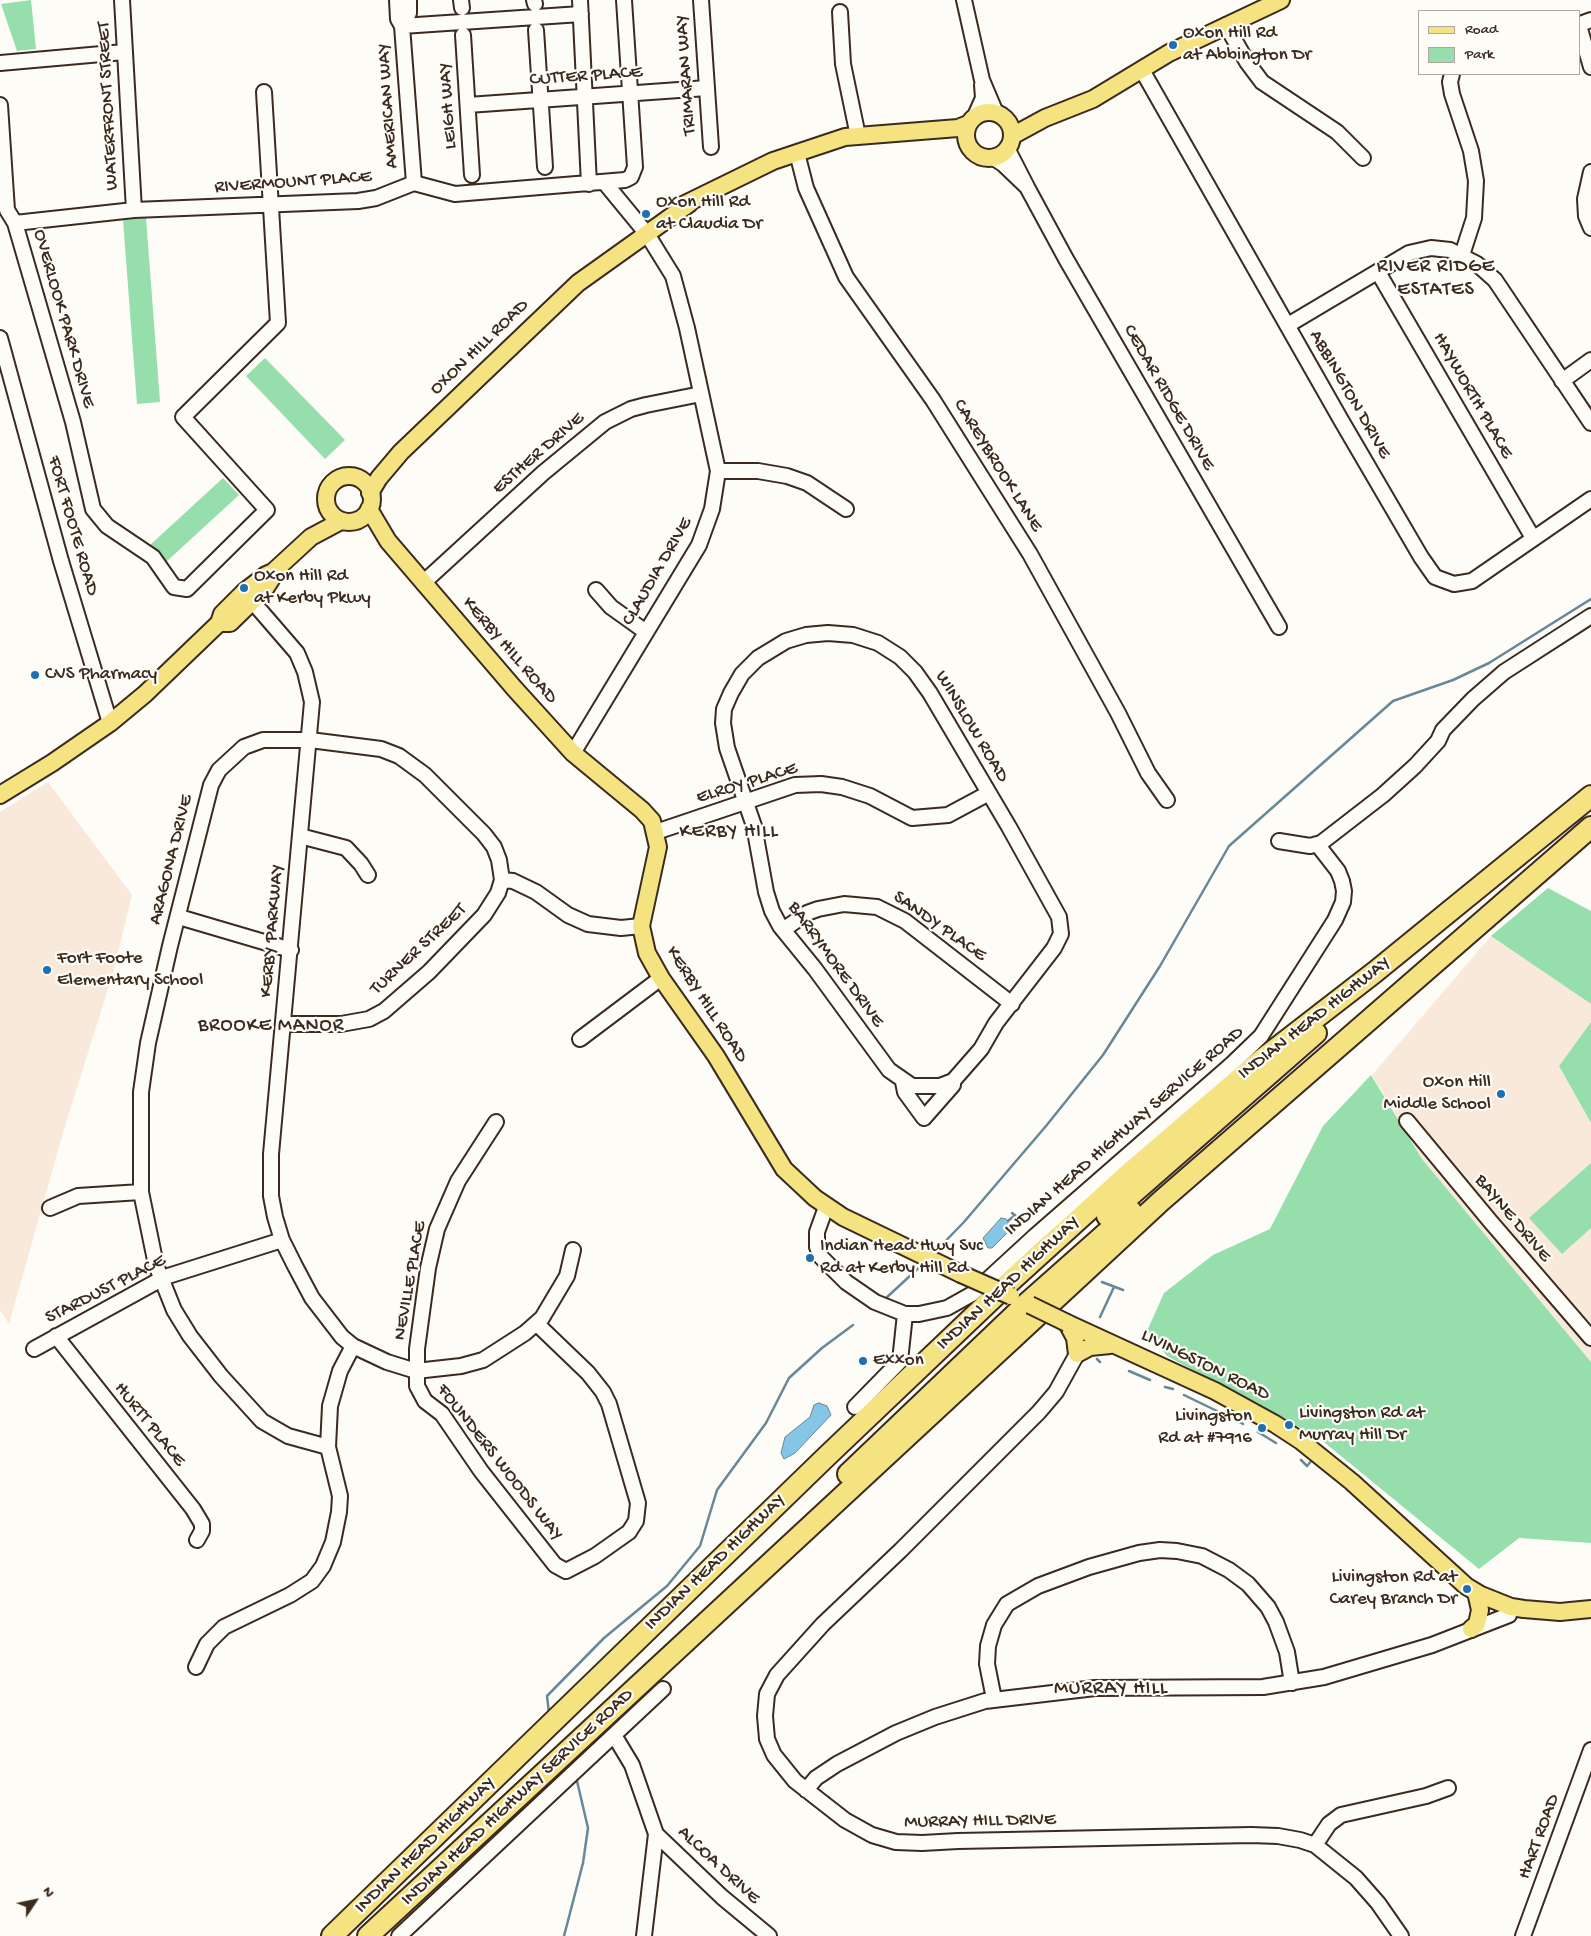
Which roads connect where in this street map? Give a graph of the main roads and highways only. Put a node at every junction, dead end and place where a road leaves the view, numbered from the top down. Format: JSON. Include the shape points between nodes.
{"nodes":[{"id":1,"x":1281,"y":0,"type":"edge"},
{"id":2,"x":1000,"y":115,"type":"junction"},
{"id":3,"x":1045,"y":118,"type":"junction"},
{"id":4,"x":972,"y":120,"type":"junction"},
{"id":5,"x":923,"y":131,"type":"junction"},
{"id":6,"x":1010,"y":142,"type":"junction"},
{"id":7,"x":969,"y":146,"type":"junction"},
{"id":8,"x":401,"y":452,"type":"junction"},
{"id":9,"x":350,"y":477,"type":"junction"},
{"id":10,"x":326,"y":501,"type":"junction"},
{"id":11,"x":370,"y":501,"type":"junction"},
{"id":12,"x":349,"y":521,"type":"junction"},
{"id":13,"x":311,"y":537,"type":"junction"},
{"id":14,"x":388,"y":540,"type":"junction"},
{"id":15,"x":0,"y":794,"type":"edge"},
{"id":16,"x":1591,"y":796,"type":"edge"},
{"id":17,"x":1591,"y":827,"type":"edge"},
{"id":18,"x":1462,"y":938,"type":"junction"},
{"id":19,"x":1375,"y":972,"type":"junction"},
{"id":20,"x":1021,"y":1301,"type":"junction"},
{"id":21,"x":1067,"y":1323,"type":"junction"},
{"id":22,"x":1115,"y":1346,"type":"junction"},
{"id":23,"x":1476,"y":1592,"type":"junction"},
{"id":24,"x":679,"y":1599,"type":"junction"},
{"id":25,"x":1591,"y":1609,"type":"edge"},
{"id":26,"x":1471,"y":1629,"type":"road end"},
{"id":27,"x":625,"y":1696,"type":"junction"},
{"id":28,"x":332,"y":1936,"type":"edge"},
{"id":29,"x":368,"y":1936,"type":"edge"}],
"edges":[{"from":1,"to":3,"type":"main road","via":[[1226,25],[1093,99]]},
{"from":2,"to":3,"type":"main road","via":[[1016,120]]},
{"from":2,"to":4,"type":"main road","via":[[982,113]]},
{"from":2,"to":6,"type":"main road","via":[[1008,122]]},
{"from":3,"to":6,"type":"main road"},
{"from":4,"to":5,"type":"main road","name":"OXON HILL ROAD","via":[[958,128]]},
{"from":4,"to":7,"type":"main road","via":[[966,135]]},
{"from":5,"to":7,"type":"main road","name":"OXON HILL ROAD"},
{"from":5,"to":8,"type":"main road","name":"OXON HILL ROAD","via":[[844,137],[773,161],[615,245]]},
{"from":6,"to":7,"type":"main road","via":[[992,158],[975,153]]},
{"from":8,"to":9,"type":"main road","name":"OXON HILL ROAD","via":[[371,472]]},
{"from":8,"to":11,"type":"main road","name":"OXON HILL ROAD","via":[[379,478]]},
{"from":9,"to":10,"type":"main road","via":[[343,477],[330,486]]},
{"from":9,"to":11,"type":"main road","via":[[366,485]]},
{"from":10,"to":12,"type":"main road","via":[[330,513]]},
{"from":10,"to":13,"type":"main road"},
{"from":11,"to":12,"type":"main road"},
{"from":11,"to":14,"type":"main road","name":"KERBY HILL ROAD"},
{"from":12,"to":13,"type":"main road"},
{"from":12,"to":14,"type":"main road","name":"KERBY HILL ROAD"},
{"from":13,"to":15,"type":"main road","via":[[266,575],[230,623],[219,623],[110,723]]},
{"from":14,"to":20,"type":"main road","name":"KERBY HILL ROAD","bridge":true,"via":[[573,753],[642,810],[654,825],[657,855],[641,926],[647,953],[716,1056],[784,1168],[826,1207]]},
{"from":16,"to":19,"type":"highway","name":"INDIAN HEAD HIGHWAY"},
{"from":17,"to":18,"type":"highway","name":"INDIAN HEAD HIGHWAY"},
{"from":18,"to":20,"type":"highway","via":[[1343,1028]]},
{"from":18,"to":27,"type":"highway","name":"INDIAN HEAD HIGHWAY","via":[[1162,1201]]},
{"from":19,"to":20,"type":"highway","via":[[1335,1016]]},
{"from":19,"to":24,"type":"highway","name":"INDIAN HEAD HIGHWAY","via":[[1260,1061],[1127,1176],[1014,1278]]},
{"from":20,"to":21,"type":"main road","name":"LIVINGSTON ROAD","bridge":true},
{"from":20,"to":24,"type":"highway","via":[[757,1541]]},
{"from":20,"to":27,"type":"highway","via":[[766,1551]]},
{"from":21,"to":22,"type":"main road","name":"LIVINGSTON ROAD"},
{"from":21,"to":22,"type":"main road","via":[[1075,1338],[1076,1354],[1090,1347]]},
{"from":22,"to":23,"type":"main road","name":"LIVINGSTON ROAD","via":[[1240,1403],[1301,1441]]},
{"from":23,"to":25,"type":"main road","name":"LIVINGSTON ROAD","via":[[1510,1607],[1548,1612]]},
{"from":23,"to":26,"type":"main road","via":[[1480,1610],[1477,1624]]},
{"from":24,"to":28,"type":"highway","name":"INDIAN HEAD HIGHWAY"},
{"from":27,"to":29,"type":"highway","name":"INDIAN HEAD HIGHWAY"}]}
